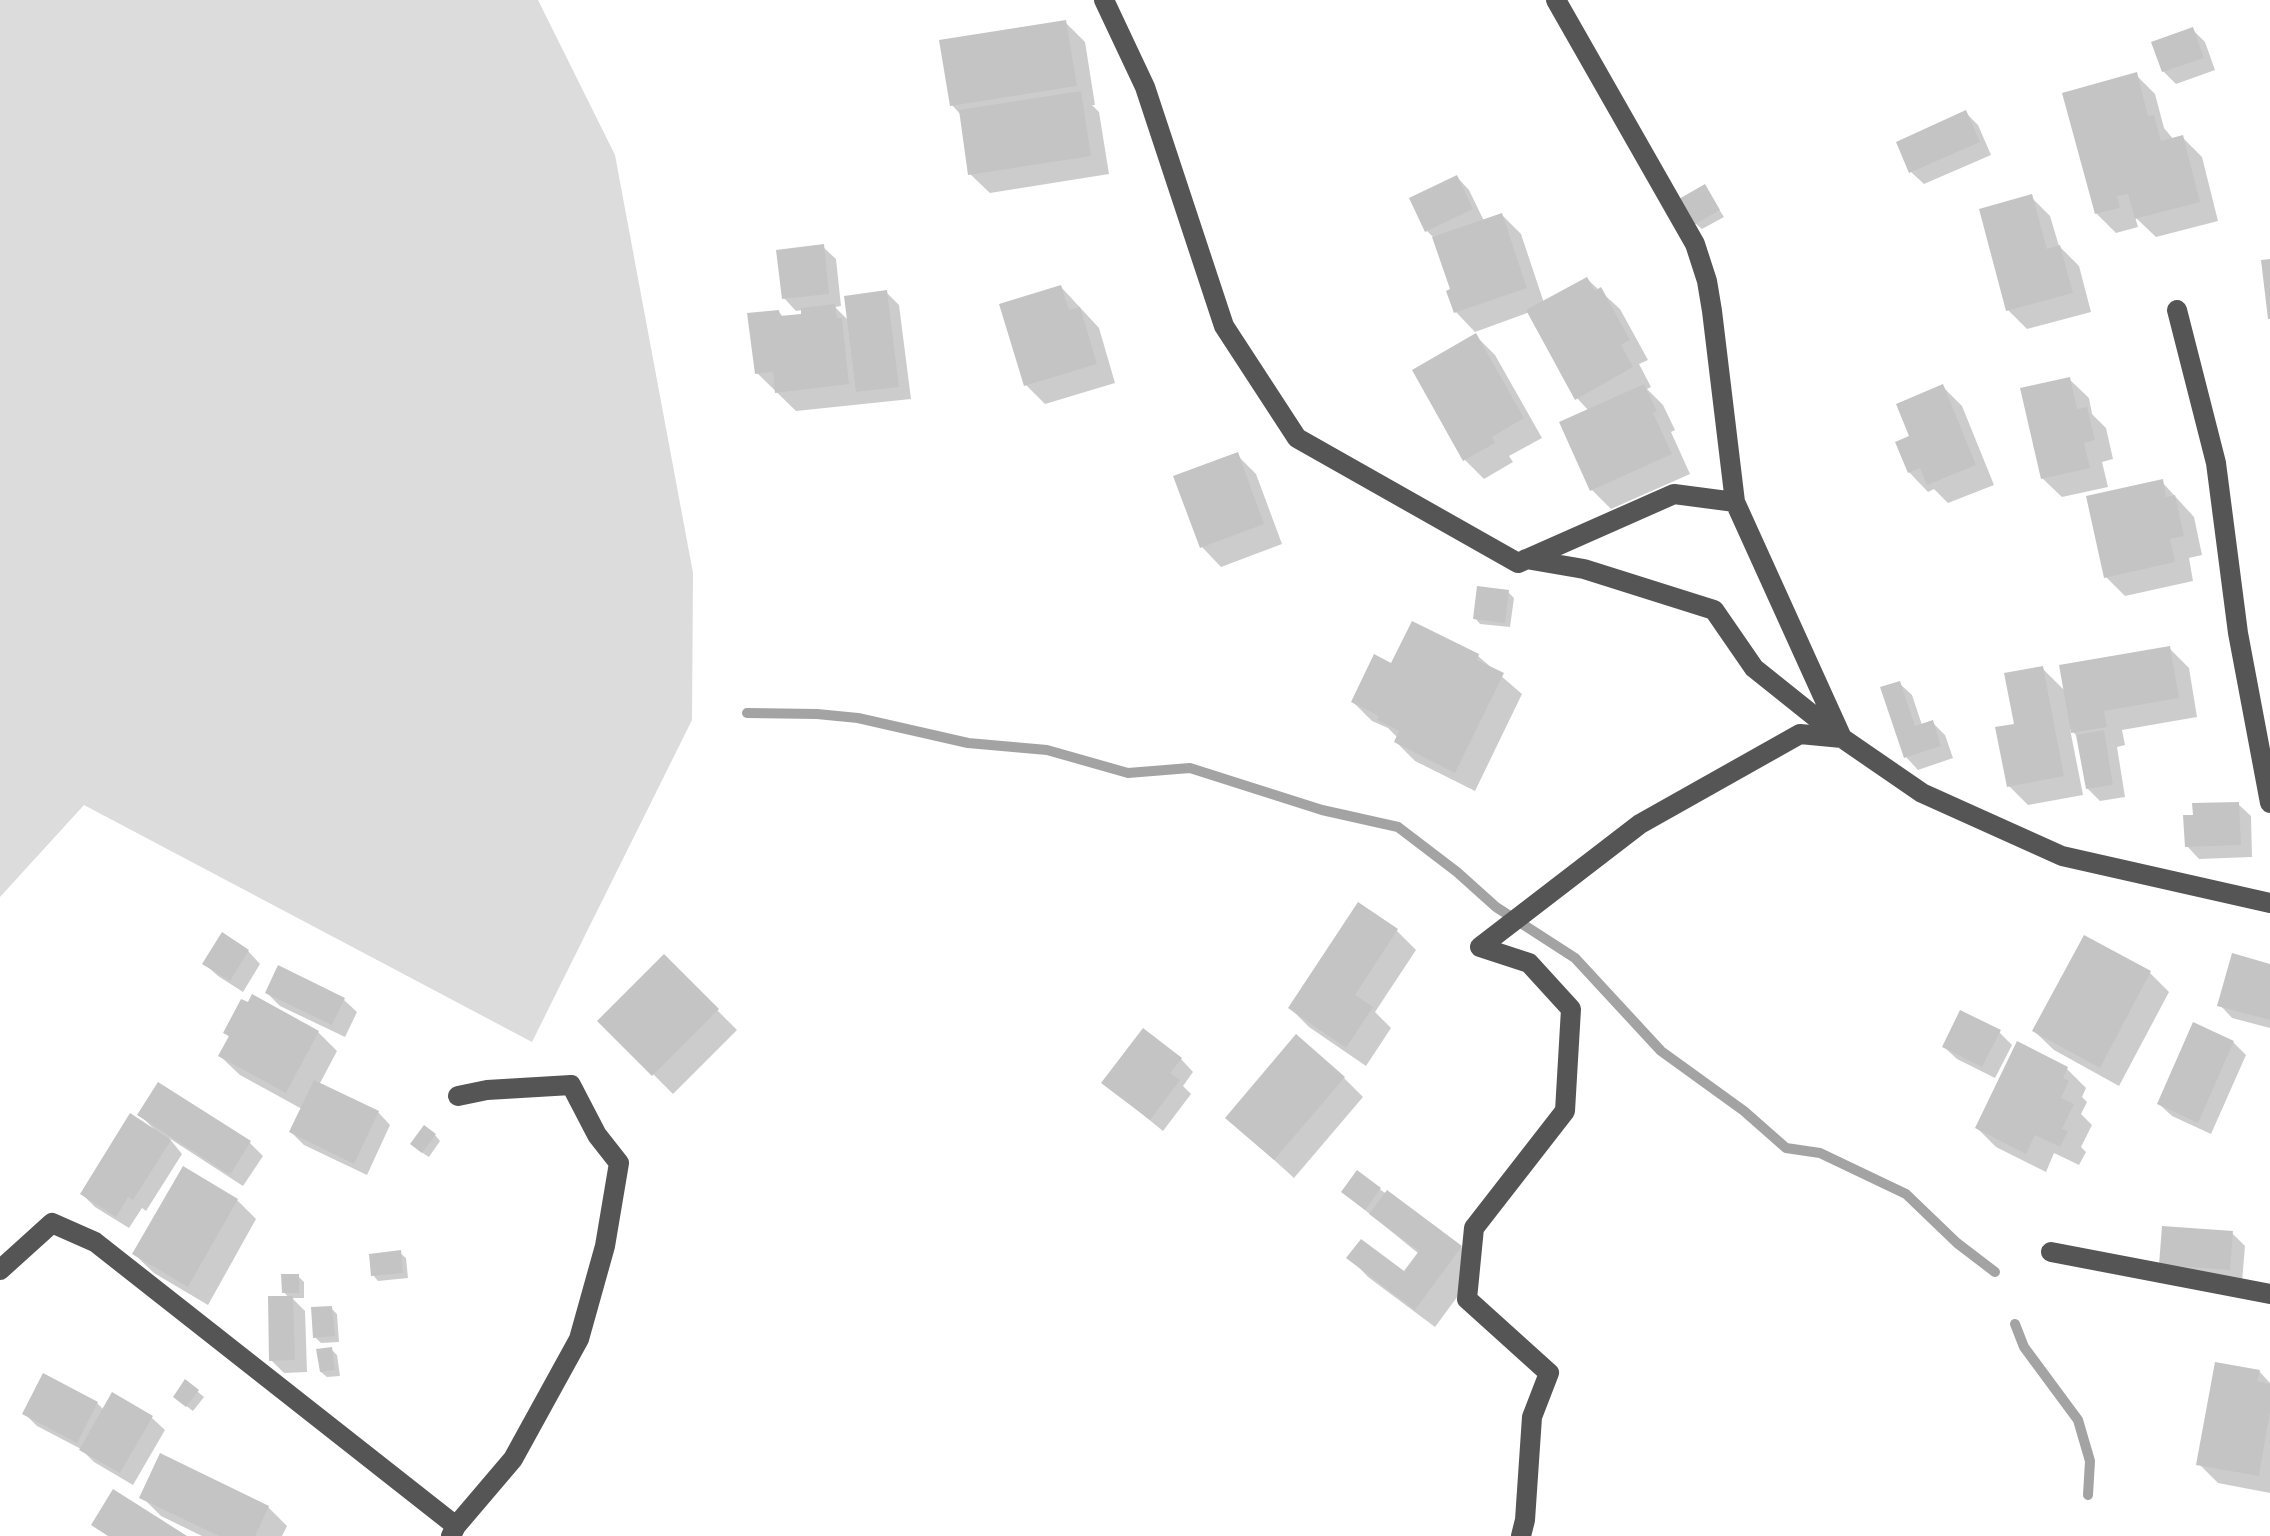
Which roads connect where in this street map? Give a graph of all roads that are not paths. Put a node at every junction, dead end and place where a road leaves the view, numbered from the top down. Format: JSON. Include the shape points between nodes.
{"nodes":[{"id":1,"x":1104,"y":0,"type":"edge"},
{"id":2,"x":1556,"y":0,"type":"edge"},
{"id":3,"x":2177,"y":310,"type":"dead end"},
{"id":4,"x":1735,"y":502,"type":"junction"},
{"id":5,"x":1526,"y":559,"type":"junction"},
{"id":6,"x":1842,"y":738,"type":"junction"},
{"id":7,"x":2270,"y":803,"type":"edge"},
{"id":8,"x":2270,"y":903,"type":"edge"},
{"id":9,"x":458,"y":1096,"type":"dead end"},
{"id":10,"x":2051,"y":1252,"type":"dead end"},
{"id":11,"x":0,"y":1270,"type":"edge"},
{"id":12,"x":2270,"y":1294,"type":"edge"},
{"id":13,"x":453,"y":1531,"type":"edge"},
{"id":14,"x":1521,"y":1536,"type":"edge"}],
"edges":[{"from":1,"to":5,"type":"street","via":[[1145,87],[1224,326],[1297,438],[1518,563]]},
{"from":2,"to":4,"type":"street","via":[[1695,244],[1710,296]]},
{"from":3,"to":7,"type":"street","via":[[2216,463],[2238,633]]},
{"from":4,"to":5,"type":"street","via":[[1674,494]]},
{"from":4,"to":6,"type":"street"},
{"from":5,"to":6,"type":"street","via":[[1584,569],[1714,610],[1754,668]]},
{"from":6,"to":8,"type":"street","via":[[1922,793],[2062,856]]},
{"from":6,"to":14,"type":"street","via":[[1800,734],[1640,824],[1480,947],[1529,963],[1571,1009],[1565,1111],[1474,1228],[1472,1242],[1467,1299],[1549,1373],[1532,1417]]},
{"from":9,"to":13,"type":"street","via":[[571,1085],[597,1135],[619,1163],[605,1246],[579,1339],[513,1459]]},
{"from":10,"to":12,"type":"street"},
{"from":11,"to":13,"type":"street","via":[[52,1223],[95,1242]]}]}
